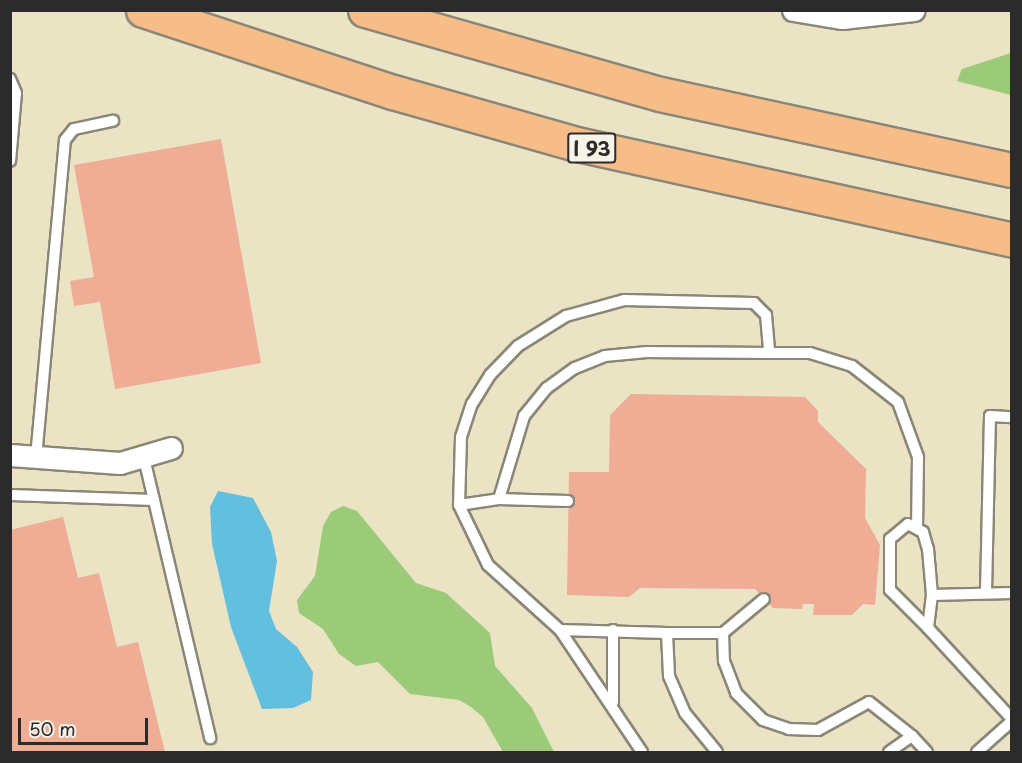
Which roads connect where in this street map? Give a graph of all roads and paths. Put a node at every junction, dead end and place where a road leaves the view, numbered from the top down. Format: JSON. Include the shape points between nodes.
{"nodes":[{"id":1,"x":143,"y":10,"type":"edge"},
{"id":2,"x":365,"y":10,"type":"edge"},
{"id":3,"x":793,"y":10,"type":"edge"},
{"id":4,"x":914,"y":10,"type":"edge"},
{"id":5,"x":10,"y":79,"type":"edge"},
{"id":6,"x":113,"y":121,"type":"dead end"},
{"id":7,"x":10,"y":161,"type":"edge"},
{"id":8,"x":1011,"y":170,"type":"edge"},
{"id":9,"x":1011,"y":240,"type":"edge"},
{"id":10,"x":769,"y":353,"type":"junction"},
{"id":11,"x":1011,"y":417,"type":"edge"},
{"id":12,"x":171,"y":448,"type":"dead end"},
{"id":13,"x":10,"y":455,"type":"edge"},
{"id":14,"x":36,"y":458,"type":"junction"},
{"id":15,"x":144,"y":458,"type":"junction"},
{"id":16,"x":10,"y":495,"type":"edge"},
{"id":17,"x":499,"y":499,"type":"junction"},
{"id":18,"x":154,"y":500,"type":"junction"},
{"id":19,"x":568,"y":501,"type":"dead end"},
{"id":20,"x":459,"y":505,"type":"junction"},
{"id":21,"x":917,"y":526,"type":"junction"},
{"id":22,"x":986,"y":592,"type":"junction"},
{"id":23,"x":1011,"y":593,"type":"edge"},
{"id":24,"x":932,"y":595,"type":"junction"},
{"id":25,"x":764,"y":598,"type":"dead end"},
{"id":26,"x":928,"y":628,"type":"junction"},
{"id":27,"x":560,"y":630,"type":"junction"},
{"id":28,"x":613,"y":630,"type":"junction"},
{"id":29,"x":667,"y":633,"type":"junction"},
{"id":30,"x":723,"y":633,"type":"junction"},
{"id":31,"x":613,"y":702,"type":"junction"},
{"id":32,"x":1011,"y":720,"type":"edge"},
{"id":33,"x":912,"y":736,"type":"junction"},
{"id":34,"x":210,"y":738,"type":"dead end"},
{"id":35,"x":642,"y":753,"type":"edge"},
{"id":36,"x":717,"y":753,"type":"edge"},
{"id":37,"x":889,"y":753,"type":"edge"},
{"id":38,"x":927,"y":753,"type":"edge"},
{"id":39,"x":977,"y":753,"type":"edge"}],
"edges":[{"from":1,"to":9,"type":"highway","number":"I 93","via":[[393,92],[588,147]]},
{"from":2,"to":8,"type":"highway","via":[[660,94]]},
{"from":3,"to":4,"type":"street","via":[[842,18]]},
{"from":5,"to":7,"type":"lane","via":[[16,93]]},
{"from":6,"to":14,"type":"lane","via":[[74,129],[65,140]]},
{"from":10,"to":17,"type":"lane","via":[[647,352],[605,356],[575,368],[547,388],[524,416]]},
{"from":10,"to":20,"type":"lane","via":[[766,315],[744,302],[624,300],[551,322],[490,375],[472,404],[461,437]]},
{"from":10,"to":21,"type":"lane","via":[[810,353],[852,366],[898,402],[918,457]]},
{"from":11,"to":22,"type":"lane","via":[[990,416]]},
{"from":12,"to":15,"type":"street"},
{"from":13,"to":14,"type":"street"},
{"from":14,"to":15,"type":"street","via":[[109,463]]},
{"from":15,"to":18,"type":"lane"},
{"from":16,"to":18,"type":"lane"},
{"from":17,"to":19,"type":"lane"},
{"from":17,"to":20,"type":"lane"},
{"from":18,"to":34,"type":"lane"},
{"from":20,"to":27,"type":"lane","via":[[488,565]]},
{"from":21,"to":24,"type":"lane","via":[[928,549]]},
{"from":21,"to":26,"type":"lane","via":[[901,525],[890,538],[889,585],[895,599]]},
{"from":22,"to":23,"type":"lane"},
{"from":22,"to":24,"type":"lane"},
{"from":24,"to":26,"type":"lane"},
{"from":25,"to":30,"type":"lane"},
{"from":26,"to":32,"type":"lane"},
{"from":27,"to":28,"type":"lane"},
{"from":27,"to":31,"type":"lane"},
{"from":28,"to":29,"type":"lane"},
{"from":28,"to":31,"type":"lane"},
{"from":29,"to":30,"type":"lane"},
{"from":29,"to":36,"type":"lane","via":[[669,676],[684,713]]},
{"from":30,"to":33,"type":"lane","via":[[724,661],[736,693],[763,720],[789,729],[818,730],[869,702]]},
{"from":31,"to":35,"type":"lane"},
{"from":32,"to":39,"type":"lane"},
{"from":33,"to":37,"type":"lane"},
{"from":33,"to":38,"type":"lane"}]}
